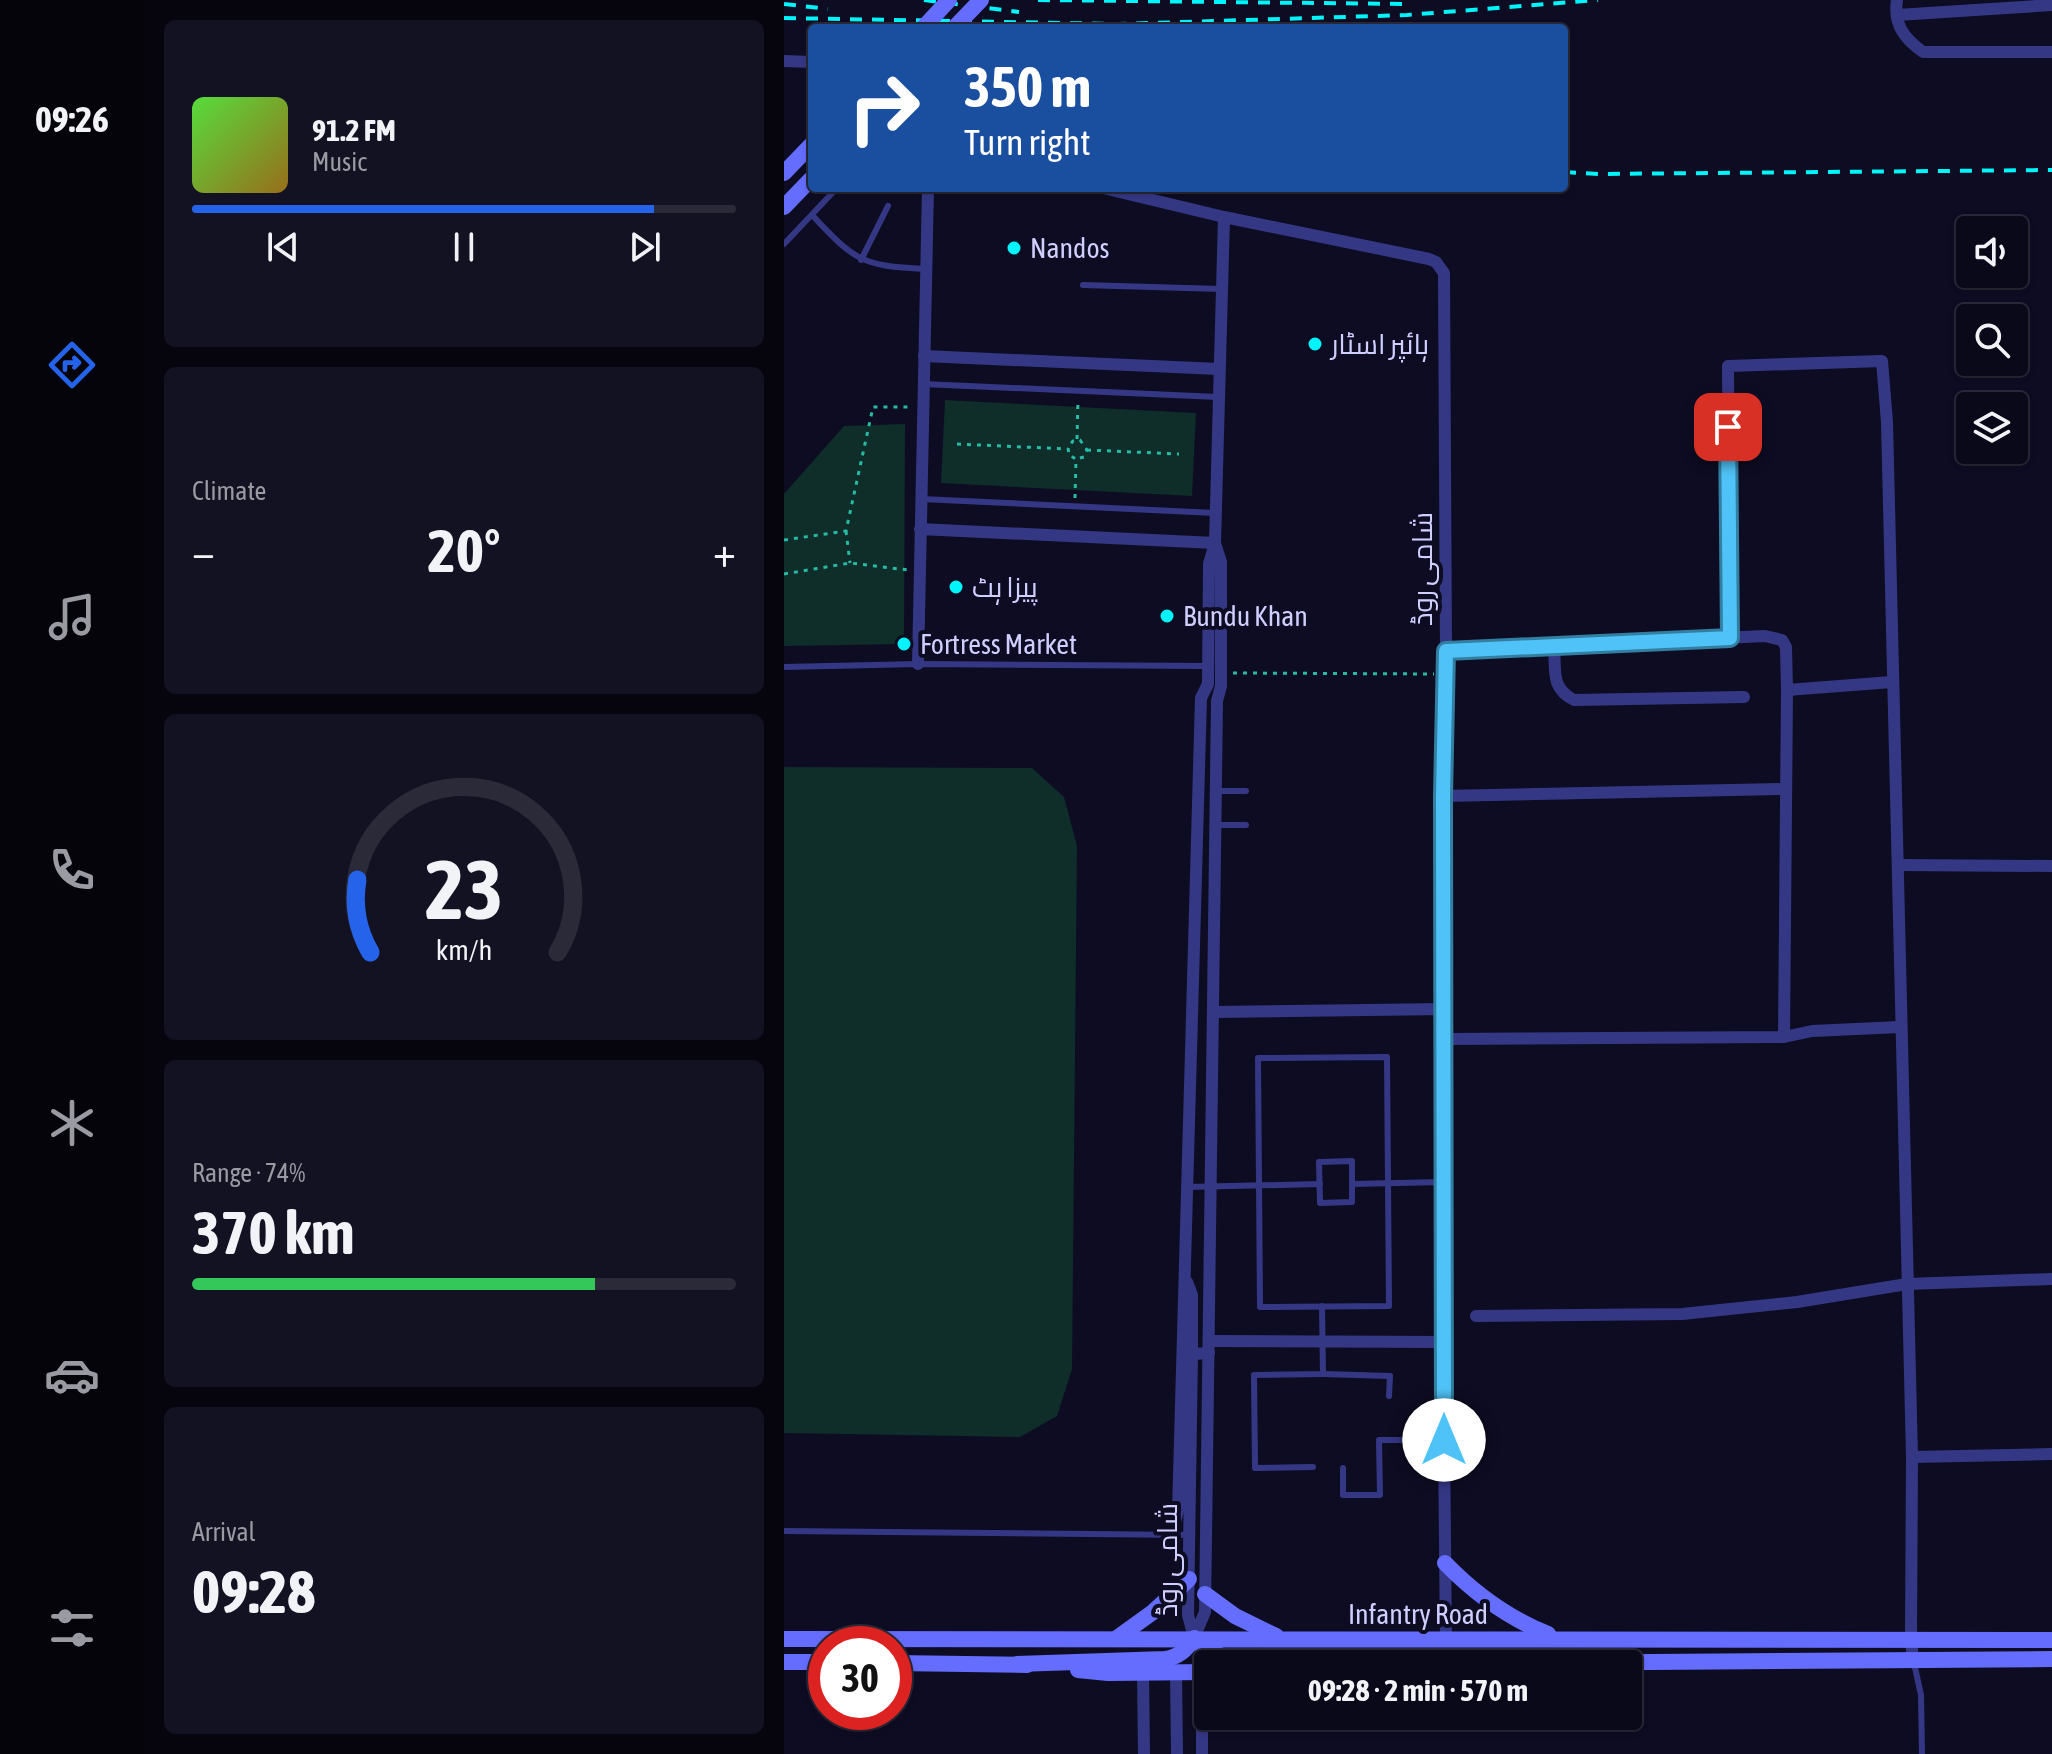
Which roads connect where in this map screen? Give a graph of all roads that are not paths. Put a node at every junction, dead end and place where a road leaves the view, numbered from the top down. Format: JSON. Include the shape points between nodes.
{"nodes":[{"id":1,"x":949,"y":0,"type":"edge"},
{"id":2,"x":981,"y":0,"type":"edge"},
{"id":3,"x":1897,"y":0,"type":"edge"},
{"id":4,"x":2052,"y":5,"type":"edge"},
{"id":5,"x":1897,"y":15,"type":"junction"},
{"id":6,"x":927,"y":24,"type":"edge"},
{"id":7,"x":958,"y":24,"type":"edge"},
{"id":8,"x":2052,"y":52,"type":"edge"},
{"id":9,"x":784,"y":61,"type":"edge"},
{"id":10,"x":808,"y":62,"type":"edge"},
{"id":11,"x":808,"y":148,"type":"edge"},
{"id":12,"x":784,"y":173,"type":"edge"},
{"id":13,"x":808,"y":182,"type":"edge"},
{"id":14,"x":833,"y":192,"type":"edge"},
{"id":15,"x":928,"y":192,"type":"edge"},
{"id":16,"x":1120,"y":192,"type":"edge"},
{"id":17,"x":888,"y":206,"type":"dead end"},
{"id":18,"x":784,"y":207,"type":"edge"},
{"id":19,"x":812,"y":215,"type":"junction"},
{"id":20,"x":1224,"y":217,"type":"junction"},
{"id":21,"x":784,"y":244,"type":"edge"},
{"id":22,"x":861,"y":260,"type":"junction"},
{"id":23,"x":926,"y":269,"type":"junction"},
{"id":24,"x":1083,"y":285,"type":"dead end"},
{"id":25,"x":1221,"y":289,"type":"junction"},
{"id":26,"x":924,"y":356,"type":"junction"},
{"id":27,"x":1219,"y":369,"type":"junction"},
{"id":28,"x":923,"y":384,"type":"junction"},
{"id":29,"x":1218,"y":397,"type":"junction"},
{"id":30,"x":921,"y":499,"type":"junction"},
{"id":31,"x":1215,"y":513,"type":"junction"},
{"id":32,"x":920,"y":529,"type":"junction"},
{"id":33,"x":1215,"y":543,"type":"junction"},
{"id":34,"x":1730,"y":638,"type":"junction"},
{"id":35,"x":1554,"y":646,"type":"junction"},
{"id":36,"x":1446,"y":651,"type":"junction"},
{"id":37,"x":918,"y":664,"type":"junction"},
{"id":38,"x":1208,"y":666,"type":"junction"},
{"id":39,"x":784,"y":667,"type":"edge"},
{"id":40,"x":1892,"y":682,"type":"junction"},
{"id":41,"x":1787,"y":690,"type":"junction"},
{"id":42,"x":1744,"y":697,"type":"dead end"},
{"id":43,"x":1786,"y":789,"type":"junction"},
{"id":44,"x":1216,"y":791,"type":"junction"},
{"id":45,"x":1246,"y":791,"type":"dead end"},
{"id":46,"x":1443,"y":796,"type":"junction"},
{"id":47,"x":1216,"y":825,"type":"junction"},
{"id":48,"x":1246,"y":825,"type":"dead end"},
{"id":49,"x":1898,"y":865,"type":"junction"},
{"id":50,"x":2052,"y":866,"type":"edge"},
{"id":51,"x":1195,"y":951,"type":"junction"},
{"id":52,"x":1215,"y":951,"type":"junction"},
{"id":53,"x":1445,"y":1009,"type":"junction"},
{"id":54,"x":1214,"y":1012,"type":"junction"},
{"id":55,"x":1900,"y":1027,"type":"junction"},
{"id":56,"x":1784,"y":1037,"type":"junction"},
{"id":57,"x":1444,"y":1039,"type":"junction"},
{"id":58,"x":1445,"y":1182,"type":"junction"},
{"id":59,"x":1388,"y":1183,"type":"junction"},
{"id":60,"x":1320,"y":1184,"type":"junction"},
{"id":61,"x":1352,"y":1184,"type":"junction"},
{"id":62,"x":1211,"y":1186,"type":"junction"},
{"id":63,"x":1259,"y":1186,"type":"junction"},
{"id":64,"x":1186,"y":1187,"type":"junction"},
{"id":65,"x":1184,"y":1275,"type":"junction"},
{"id":66,"x":2052,"y":1279,"type":"edge"},
{"id":67,"x":1907,"y":1284,"type":"junction"},
{"id":68,"x":1322,"y":1306,"type":"junction"},
{"id":69,"x":1476,"y":1316,"type":"dead end"},
{"id":70,"x":1444,"y":1342,"type":"junction"},
{"id":71,"x":1322,"y":1343,"type":"junction"},
{"id":72,"x":1209,"y":1347,"type":"junction"},
{"id":73,"x":1192,"y":1354,"type":"junction"},
{"id":74,"x":1323,"y":1374,"type":"junction"},
{"id":75,"x":1389,"y":1396,"type":"dead end"},
{"id":76,"x":1444,"y":1440,"type":"junction"},
{"id":77,"x":2052,"y":1454,"type":"edge"},
{"id":78,"x":1912,"y":1457,"type":"junction"},
{"id":79,"x":1313,"y":1467,"type":"dead end"},
{"id":80,"x":1343,"y":1468,"type":"dead end"},
{"id":81,"x":784,"y":1531,"type":"edge"},
{"id":82,"x":1190,"y":1535,"type":"junction"},
{"id":83,"x":1171,"y":1536,"type":"junction"},
{"id":84,"x":1445,"y":1563,"type":"junction"},
{"id":85,"x":1189,"y":1579,"type":"junction"},
{"id":86,"x":1205,"y":1594,"type":"junction"},
{"id":87,"x":1194,"y":1638,"type":"junction"},
{"id":88,"x":1557,"y":1638,"type":"junction"},
{"id":89,"x":1911,"y":1638,"type":"junction"},
{"id":90,"x":784,"y":1639,"type":"edge"},
{"id":91,"x":1116,"y":1639,"type":"junction"},
{"id":92,"x":1284,"y":1639,"type":"junction"},
{"id":93,"x":2052,"y":1640,"type":"edge"},
{"id":94,"x":1446,"y":1641,"type":"junction"},
{"id":95,"x":1206,"y":1650,"type":"edge"},
{"id":96,"x":2052,"y":1659,"type":"edge"},
{"id":97,"x":1913,"y":1660,"type":"junction"},
{"id":98,"x":784,"y":1662,"type":"edge"},
{"id":99,"x":808,"y":1662,"type":"edge"},
{"id":100,"x":1642,"y":1662,"type":"edge"},
{"id":101,"x":912,"y":1663,"type":"edge"},
{"id":102,"x":1017,"y":1664,"type":"junction"},
{"id":103,"x":1176,"y":1672,"type":"junction"},
{"id":104,"x":1194,"y":1672,"type":"edge"},
{"id":105,"x":1143,"y":1673,"type":"junction"},
{"id":106,"x":1203,"y":1730,"type":"edge"},
{"id":107,"x":1144,"y":1754,"type":"edge"},
{"id":108,"x":1177,"y":1754,"type":"edge"},
{"id":109,"x":1202,"y":1754,"type":"edge"},
{"id":110,"x":1922,"y":1754,"type":"edge"}],
"edges":[{"from":1,"to":6,"type":"main road","bridge":true},
{"from":2,"to":7,"type":"main road","bridge":true},
{"from":3,"to":5,"type":"street"},
{"from":4,"to":5,"type":"street"},
{"from":5,"to":8,"type":"street","via":[[1906,40],[1923,52]]},
{"from":9,"to":10,"type":"street"},
{"from":11,"to":12,"type":"main road"},
{"from":13,"to":18,"type":"main road"},
{"from":14,"to":19,"type":"lane"},
{"from":15,"to":23,"type":"street"},
{"from":16,"to":20,"type":"street"},
{"from":17,"to":22,"type":"lane"},
{"from":19,"to":21,"type":"lane"},
{"from":19,"to":22,"type":"lane"},
{"from":20,"to":25,"type":"street","name":"شامی روڈ"},
{"from":20,"to":36,"type":"street","name":"شامی روڈ","via":[[1429,259],[1441,266],[1446,283]]},
{"from":22,"to":23,"type":"lane"},
{"from":23,"to":26,"type":"street"},
{"from":24,"to":25,"type":"lane"},
{"from":25,"to":27,"type":"street","name":"شامی روڈ"},
{"from":26,"to":27,"type":"street"},
{"from":26,"to":28,"type":"street"},
{"from":27,"to":29,"type":"street","name":"شامی روڈ"},
{"from":28,"to":29,"type":"lane"},
{"from":28,"to":30,"type":"street"},
{"from":29,"to":31,"type":"street","name":"شامی روڈ"},
{"from":30,"to":31,"type":"lane"},
{"from":30,"to":32,"type":"street"},
{"from":31,"to":33,"type":"street","name":"شامی روڈ"},
{"from":32,"to":33,"type":"street"},
{"from":32,"to":37,"type":"street"},
{"from":33,"to":38,"type":"street","name":"شامی روڈ","via":[[1209,564]]},
{"from":33,"to":44,"type":"street","name":"شامی روڈ","via":[[1221,562]]},
{"from":34,"to":35,"type":"street"},
{"from":34,"to":40,"type":"street","via":[[1728,366],[1882,361]]},
{"from":34,"to":41,"type":"street","via":[[1782,640]]},
{"from":35,"to":36,"type":"street"},
{"from":35,"to":42,"type":"street","via":[[1556,685],[1574,700]]},
{"from":36,"to":46,"type":"street","name":"شامی روڈ"},
{"from":37,"to":38,"type":"lane"},
{"from":37,"to":39,"type":"lane"},
{"from":38,"to":51,"type":"street","name":"شامی روڈ","via":[[1201,698]]},
{"from":40,"to":41,"type":"street"},
{"from":40,"to":49,"type":"street"},
{"from":41,"to":43,"type":"street"},
{"from":43,"to":46,"type":"street"},
{"from":43,"to":56,"type":"street"},
{"from":44,"to":45,"type":"lane"},
{"from":44,"to":47,"type":"street","name":"شامی روڈ"},
{"from":46,"to":53,"type":"street","name":"شامی روڈ"},
{"from":47,"to":48,"type":"lane"},
{"from":47,"to":52,"type":"street","name":"شامی روڈ"},
{"from":49,"to":50,"type":"street"},
{"from":49,"to":55,"type":"street"},
{"from":51,"to":52,"type":"street"},
{"from":51,"to":64,"type":"street","name":"شامی روڈ"},
{"from":52,"to":54,"type":"street","name":"شامی روڈ"},
{"from":53,"to":54,"type":"street"},
{"from":53,"to":57,"type":"street","name":"شامی روڈ"},
{"from":54,"to":62,"type":"street","name":"شامی روڈ"},
{"from":55,"to":56,"type":"street"},
{"from":55,"to":67,"type":"street"},
{"from":56,"to":57,"type":"street"},
{"from":57,"to":58,"type":"street","name":"شامی روڈ"},
{"from":58,"to":59,"type":"lane"},
{"from":58,"to":70,"type":"street","name":"شامی روڈ"},
{"from":59,"to":61,"type":"lane"},
{"from":59,"to":63,"type":"lane","via":[[1387,1057],[1258,1058]]},
{"from":59,"to":68,"type":"lane","via":[[1389,1306]]},
{"from":60,"to":61,"type":"lane","via":[[1320,1203],[1352,1202]]},
{"from":60,"to":61,"type":"lane","via":[[1319,1162],[1352,1161]]},
{"from":60,"to":63,"type":"lane"},
{"from":62,"to":63,"type":"lane"},
{"from":62,"to":64,"type":"lane"},
{"from":62,"to":72,"type":"street","name":"شامی روڈ"},
{"from":63,"to":68,"type":"lane","via":[[1260,1307]]},
{"from":64,"to":65,"type":"street","name":"شامی روڈ"},
{"from":65,"to":73,"type":"street","name":"شامی روڈ","via":[[1192,1295]]},
{"from":65,"to":83,"type":"street","name":"شامی روڈ","via":[[1178,1511]]},
{"from":66,"to":67,"type":"street"},
{"from":67,"to":69,"type":"street","via":[[1682,1314]]},
{"from":67,"to":78,"type":"street"},
{"from":68,"to":71,"type":"lane"},
{"from":70,"to":71,"type":"street"},
{"from":70,"to":76,"type":"street","name":"شامی روڈ"},
{"from":71,"to":72,"type":"street"},
{"from":71,"to":74,"type":"lane"},
{"from":72,"to":73,"type":"street"},
{"from":72,"to":86,"type":"street","name":"شامی روڈ"},
{"from":73,"to":82,"type":"street","name":"شامی روڈ"},
{"from":74,"to":75,"type":"lane","via":[[1390,1376]]},
{"from":74,"to":79,"type":"lane","via":[[1254,1375],[1255,1468]]},
{"from":76,"to":80,"type":"lane","via":[[1379,1440],[1380,1495],[1343,1495]]},
{"from":76,"to":84,"type":"street","name":"شامی روڈ"},
{"from":77,"to":78,"type":"street"},
{"from":78,"to":89,"type":"street"},
{"from":81,"to":83,"type":"lane"},
{"from":82,"to":83,"type":"lane"},
{"from":82,"to":85,"type":"street","name":"شامی روڈ"},
{"from":84,"to":88,"type":"main road","via":[[1508,1615]]},
{"from":84,"to":94,"type":"street","name":"شامی روڈ"},
{"from":85,"to":87,"type":"street","name":"شامی روڈ"},
{"from":85,"to":91,"type":"main road"},
{"from":86,"to":87,"type":"street","name":"شامی روڈ","via":[[1204,1620]]},
{"from":86,"to":92,"type":"main road","via":[[1251,1625]]},
{"from":87,"to":91,"type":"main road","name":"Infantry Road"},
{"from":87,"to":92,"type":"main road","name":"Infantry Road"},
{"from":87,"to":95,"type":"main road","name":"Infantry Road"},
{"from":87,"to":102,"type":"main road","via":[[1175,1658]]},
{"from":88,"to":89,"type":"main road","name":"Infantry Road"},
{"from":88,"to":94,"type":"main road","name":"Infantry Road"},
{"from":89,"to":93,"type":"main road","name":"Infantry Road"},
{"from":89,"to":97,"type":"street"},
{"from":90,"to":91,"type":"main road","name":"Infantry Road"},
{"from":92,"to":94,"type":"main road","name":"Infantry Road"},
{"from":96,"to":97,"type":"main road","name":"Infantry Road"},
{"from":97,"to":100,"type":"main road","name":"Infantry Road"},
{"from":97,"to":110,"type":"lane","via":[[1921,1695]]},
{"from":98,"to":99,"type":"main road"},
{"from":101,"to":102,"type":"main road"},
{"from":102,"to":105,"type":"main road"},
{"from":103,"to":104,"type":"main road"},
{"from":103,"to":105,"type":"main road"},
{"from":103,"to":108,"type":"street"},
{"from":105,"to":107,"type":"street"},
{"from":106,"to":109,"type":"street"}]}
